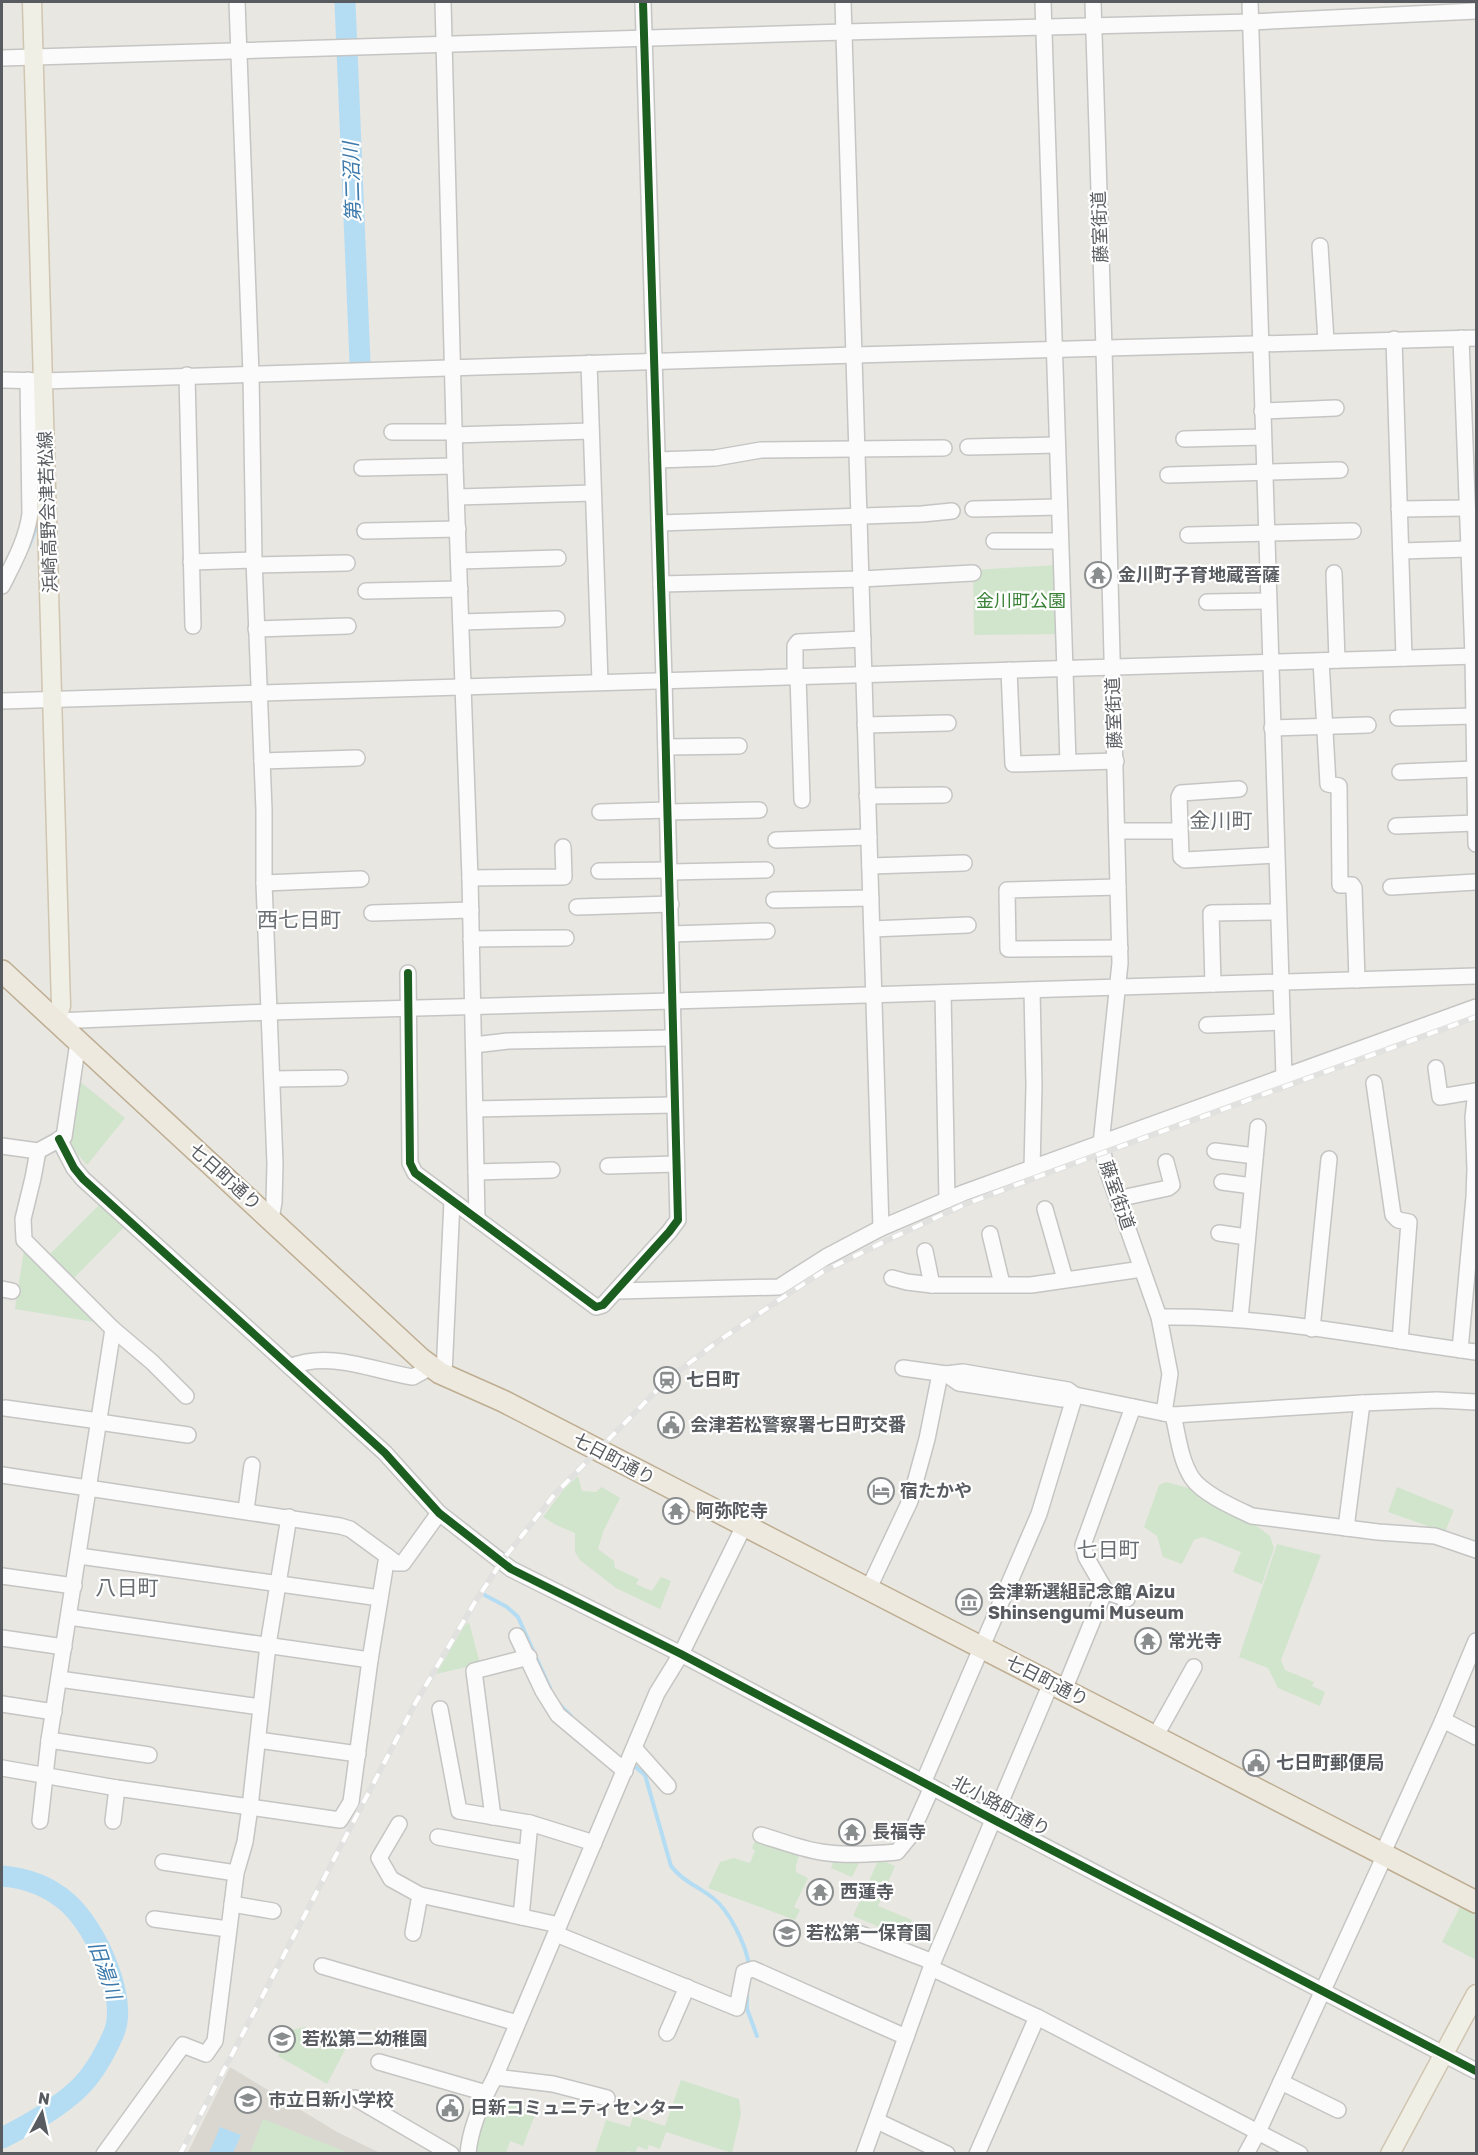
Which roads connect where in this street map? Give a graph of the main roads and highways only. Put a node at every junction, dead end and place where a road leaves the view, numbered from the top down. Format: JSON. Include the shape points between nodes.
{"nodes":[{"id":1,"x":33,"y":2,"type":"edge"},
{"id":2,"x":2,"y":971,"type":"edge"},
{"id":3,"x":56,"y":1021,"type":"junction"},
{"id":4,"x":1476,"y":1902,"type":"edge"},
{"id":5,"x":1476,"y":1994,"type":"edge"},
{"id":6,"x":1390,"y":2154,"type":"edge"}],
"edges":[{"from":1,"to":3,"type":"main road","name":"浜崎高野会津若松線","via":[[28,57],[36,380],[53,699],[61,1006]]},
{"from":2,"to":3,"type":"highway","name":"七日町通り"},
{"from":3,"to":4,"type":"highway","name":"七日町通り","via":[[437,1371],[503,1401]]},
{"from":5,"to":6,"type":"main road"}]}
